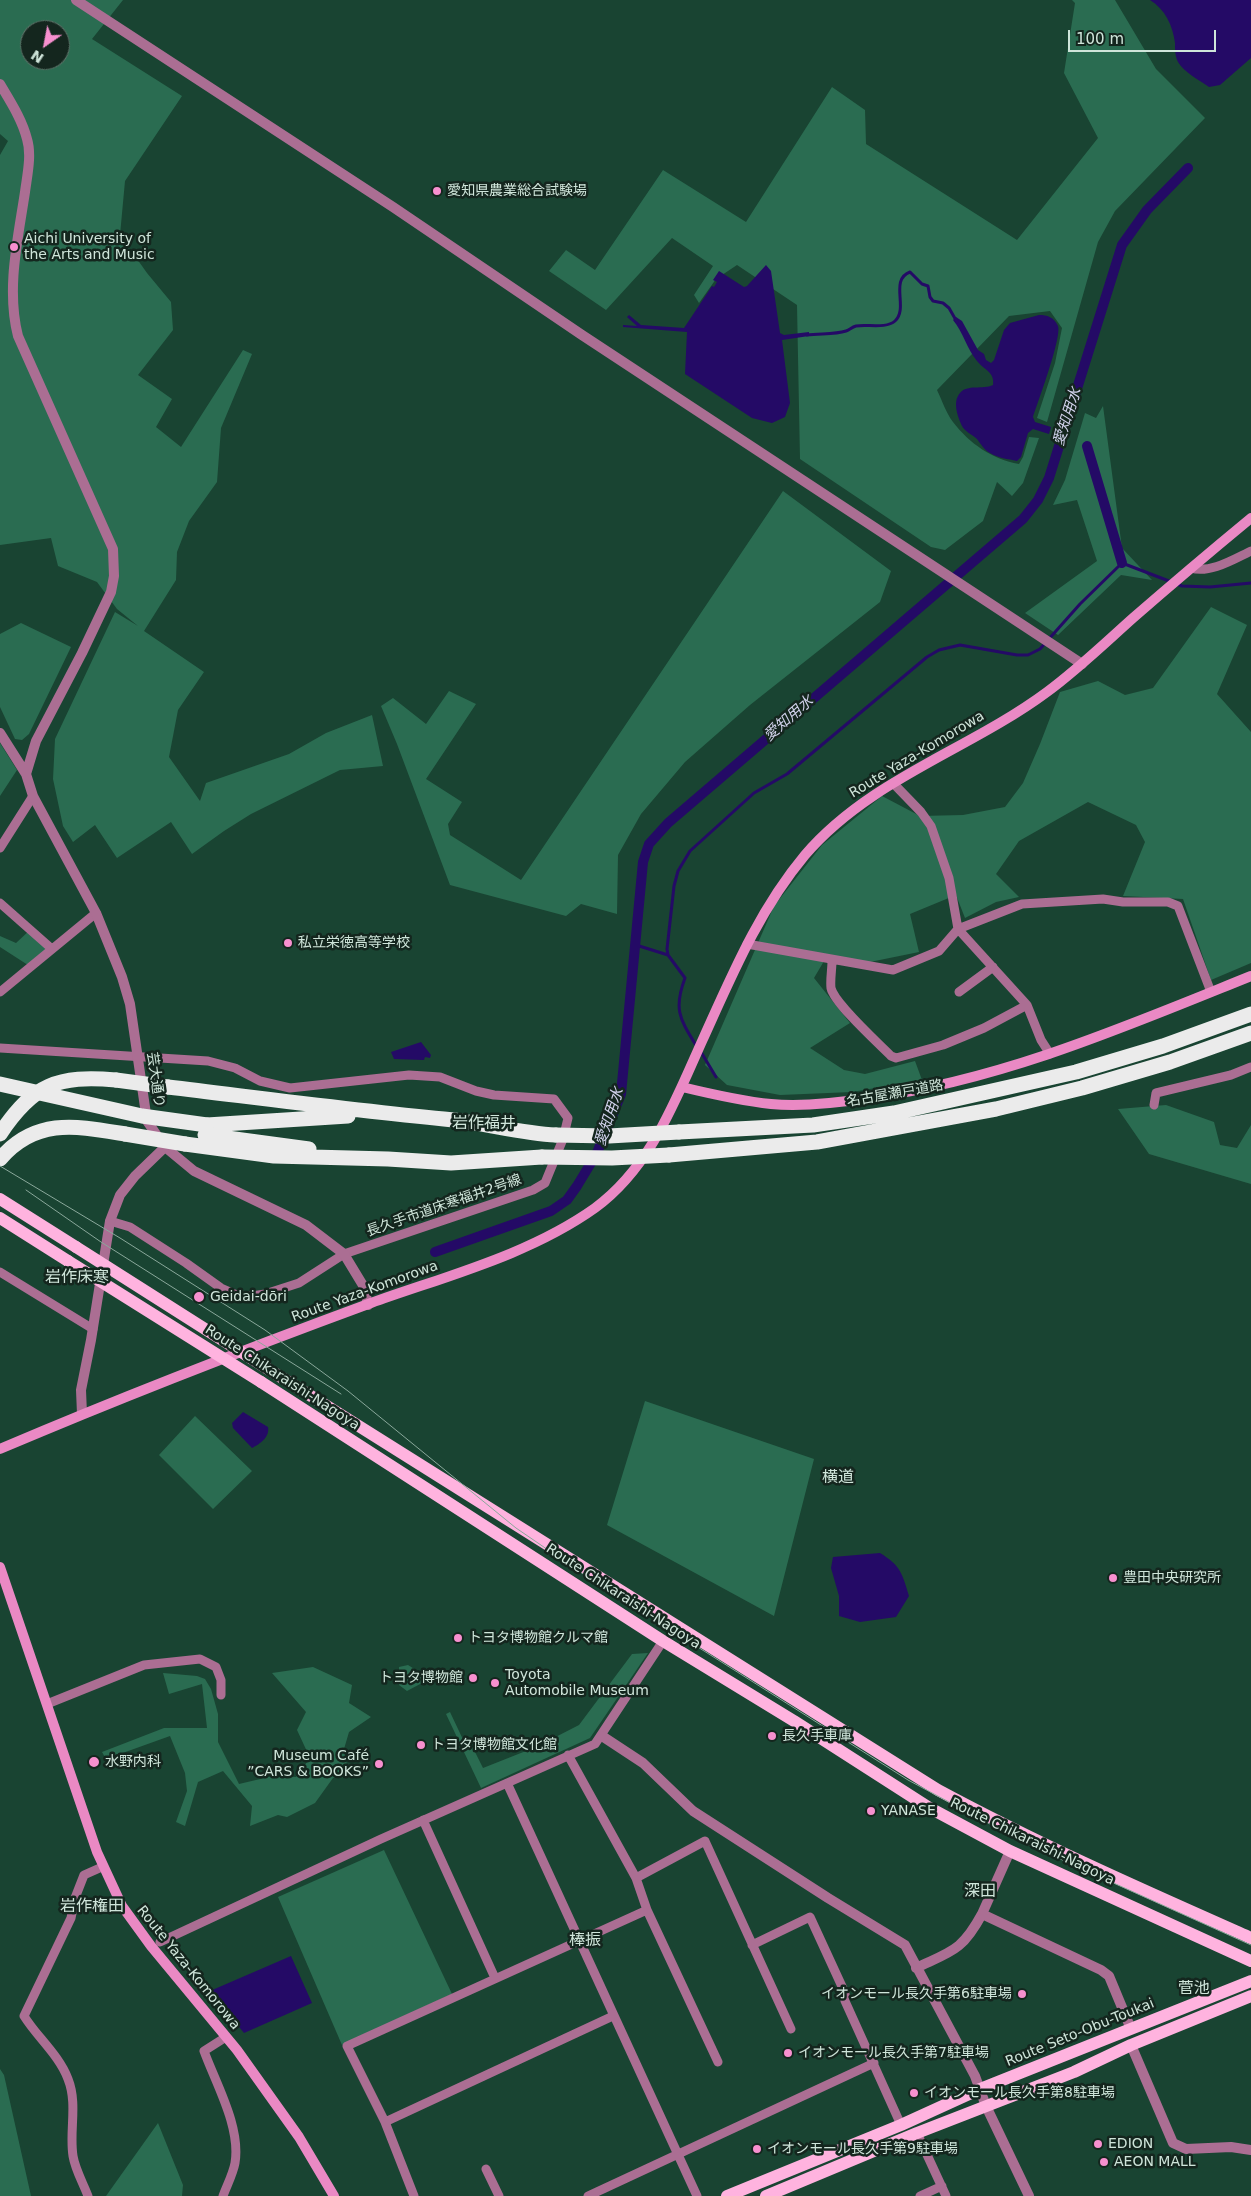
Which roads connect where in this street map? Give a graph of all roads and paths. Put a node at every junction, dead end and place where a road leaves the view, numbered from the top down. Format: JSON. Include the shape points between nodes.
{"nodes":[{"id":1,"x":76,"y":0,"type":"edge"},
{"id":2,"x":0,"y":84,"type":"edge"},
{"id":3,"x":1251,"y":518,"type":"edge"},
{"id":4,"x":1251,"y":551,"type":"edge"},
{"id":5,"x":1191,"y":568,"type":"junction"},
{"id":6,"x":1082,"y":664,"type":"junction"},
{"id":7,"x":0,"y":732,"type":"edge"},
{"id":8,"x":26,"y":774,"type":"junction"},
{"id":9,"x":893,"y":783,"type":"junction"},
{"id":10,"x":33,"y":796,"type":"junction"},
{"id":11,"x":0,"y":848,"type":"edge"},
{"id":12,"x":0,"y":903,"type":"edge"},
{"id":13,"x":96,"y":913,"type":"junction"},
{"id":14,"x":958,"y":929,"type":"junction"},
{"id":15,"x":747,"y":944,"type":"junction"},
{"id":16,"x":52,"y":949,"type":"junction"},
{"id":17,"x":832,"y":960,"type":"junction"},
{"id":18,"x":993,"y":967,"type":"junction"},
{"id":19,"x":1251,"y":976,"type":"edge"},
{"id":20,"x":0,"y":992,"type":"edge"},
{"id":21,"x":959,"y":992,"type":"dead end"},
{"id":22,"x":1211,"y":992,"type":"junction"},
{"id":23,"x":1027,"y":1004,"type":"junction"},
{"id":24,"x":1251,"y":1014,"type":"edge"},
{"id":25,"x":1251,"y":1033,"type":"edge"},
{"id":26,"x":0,"y":1048,"type":"edge"},
{"id":27,"x":1050,"y":1054,"type":"junction"},
{"id":28,"x":138,"y":1058,"type":"junction"},
{"id":29,"x":1251,"y":1067,"type":"edge"},
{"id":30,"x":0,"y":1084,"type":"edge"},
{"id":31,"x":682,"y":1087,"type":"junction"},
{"id":32,"x":0,"y":1092,"type":"edge"},
{"id":33,"x":1154,"y":1106,"type":"dead end"},
{"id":34,"x":390,"y":1114,"type":"junction"},
{"id":35,"x":206,"y":1130,"type":"junction"},
{"id":36,"x":0,"y":1134,"type":"edge"},
{"id":37,"x":165,"y":1147,"type":"junction"},
{"id":38,"x":388,"y":1159,"type":"junction"},
{"id":39,"x":0,"y":1160,"type":"edge"},
{"id":40,"x":0,"y":1199,"type":"edge"},
{"id":41,"x":0,"y":1218,"type":"edge"},
{"id":42,"x":110,"y":1221,"type":"junction"},
{"id":43,"x":344,"y":1254,"type":"junction"},
{"id":44,"x":0,"y":1272,"type":"edge"},
{"id":45,"x":368,"y":1304,"type":"junction"},
{"id":46,"x":93,"y":1329,"type":"junction"},
{"id":47,"x":320,"y":1402,"type":"junction"},
{"id":48,"x":82,"y":1414,"type":"junction"},
{"id":49,"x":312,"y":1415,"type":"junction"},
{"id":50,"x":0,"y":1450,"type":"edge"},
{"id":51,"x":0,"y":1567,"type":"edge"},
{"id":52,"x":663,"y":1641,"type":"junction"},
{"id":53,"x":221,"y":1695,"type":"dead end"},
{"id":54,"x":47,"y":1704,"type":"junction"},
{"id":55,"x":602,"y":1736,"type":"junction"},
{"id":56,"x":568,"y":1755,"type":"junction"},
{"id":57,"x":507,"y":1783,"type":"junction"},
{"id":58,"x":423,"y":1820,"type":"junction"},
{"id":59,"x":1010,"y":1851,"type":"junction"},
{"id":60,"x":102,"y":1867,"type":"junction"},
{"id":61,"x":636,"y":1878,"type":"junction"},
{"id":62,"x":647,"y":1910,"type":"junction"},
{"id":63,"x":982,"y":1914,"type":"junction"},
{"id":64,"x":1251,"y":1938,"type":"edge"},
{"id":65,"x":580,"y":1939,"type":"junction"},
{"id":66,"x":160,"y":1942,"type":"dead end"},
{"id":67,"x":752,"y":1945,"type":"junction"},
{"id":68,"x":1251,"y":1961,"type":"edge"},
{"id":69,"x":916,"y":1968,"type":"junction"},
{"id":70,"x":495,"y":1978,"type":"junction"},
{"id":71,"x":1251,"y":1981,"type":"edge"},
{"id":72,"x":1251,"y":1996,"type":"edge"},
{"id":73,"x":613,"y":2016,"type":"junction"},
{"id":74,"x":791,"y":2029,"type":"dead end"},
{"id":75,"x":1131,"y":2029,"type":"junction"},
{"id":76,"x":226,"y":2037,"type":"junction"},
{"id":77,"x":1131,"y":2045,"type":"junction"},
{"id":78,"x":718,"y":2062,"type":"dead end"},
{"id":79,"x":874,"y":2063,"type":"junction"},
{"id":80,"x":980,"y":2088,"type":"junction"},
{"id":81,"x":986,"y":2106,"type":"junction"},
{"id":82,"x":385,"y":2122,"type":"junction"},
{"id":83,"x":901,"y":2125,"type":"junction"},
{"id":84,"x":917,"y":2133,"type":"junction"},
{"id":85,"x":1251,"y":2150,"type":"edge"},
{"id":86,"x":679,"y":2154,"type":"junction"},
{"id":87,"x":486,"y":2169,"type":"dead end"},
{"id":88,"x":942,"y":2186,"type":"junction"},
{"id":89,"x":88,"y":2196,"type":"edge"},
{"id":90,"x":223,"y":2196,"type":"edge"},
{"id":91,"x":334,"y":2196,"type":"edge"},
{"id":92,"x":414,"y":2196,"type":"edge"},
{"id":93,"x":499,"y":2196,"type":"edge"},
{"id":94,"x":588,"y":2196,"type":"edge"},
{"id":95,"x":697,"y":2196,"type":"edge"},
{"id":96,"x":727,"y":2196,"type":"edge"},
{"id":97,"x":766,"y":2196,"type":"edge"},
{"id":98,"x":920,"y":2196,"type":"edge"},
{"id":99,"x":946,"y":2196,"type":"edge"},
{"id":100,"x":1029,"y":2196,"type":"edge"}],
"edges":[{"from":1,"to":6,"type":"street"},
{"from":2,"to":8,"type":"street","via":[[28,140],[28,168],[13,284],[15,324],[113,549],[114,564],[111,592],[36,741]]},
{"from":3,"to":5,"type":"main road","name":"Route Yaza-Komorowa"},
{"from":4,"to":5,"type":"street","via":[[1213,567]]},
{"from":5,"to":6,"type":"main road","name":"Route Yaza-Komorowa"},
{"from":6,"to":9,"type":"main road","name":"Route Yaza-Komorowa","via":[[1045,694]]},
{"from":7,"to":8,"type":"street","name":"芸大通り"},
{"from":8,"to":10,"type":"street","name":"芸大通り"},
{"from":9,"to":14,"type":"street","via":[[931,826],[949,878]]},
{"from":9,"to":15,"type":"main road","name":"Route Yaza-Komorowa","via":[[842,819],[808,852],[768,904]]},
{"from":10,"to":11,"type":"street"},
{"from":10,"to":13,"type":"street","name":"芸大通り"},
{"from":12,"to":16,"type":"street"},
{"from":13,"to":16,"type":"street"},
{"from":13,"to":28,"type":"street","name":"芸大通り","via":[[130,1004]]},
{"from":14,"to":17,"type":"street","via":[[939,951],[893,970]]},
{"from":14,"to":18,"type":"street"},
{"from":14,"to":22,"type":"street","via":[[1022,904],[1102,899],[1173,903],[1178,906]]},
{"from":15,"to":17,"type":"street"},
{"from":15,"to":31,"type":"main road","name":"Route Yaza-Komorowa"},
{"from":16,"to":20,"type":"street"},
{"from":17,"to":23,"type":"street","via":[[834,994],[852,1017],[896,1058],[943,1045],[984,1028]]},
{"from":18,"to":21,"type":"street"},
{"from":18,"to":23,"type":"street"},
{"from":19,"to":22,"type":"main road"},
{"from":22,"to":27,"type":"main road"},
{"from":23,"to":27,"type":"street"},
{"from":24,"to":34,"type":"highway","name":"名古屋瀬戸道路","bridge":true,"via":[[1163,1046],[1076,1072],[894,1113],[813,1125],[609,1136],[556,1135]]},
{"from":25,"to":38,"type":"highway","bridge":true,"via":[[1170,1062],[1082,1088],[996,1109],[817,1142],[612,1158],[537,1157],[451,1163]]},
{"from":26,"to":28,"type":"street"},
{"from":27,"to":31,"type":"main road","via":[[915,1092],[834,1103],[772,1104]]},
{"from":28,"to":37,"type":"street","name":"芸大通り","via":[[147,1121]]},
{"from":28,"to":43,"type":"street","name":"長久手市道床寒福井2号線","via":[[208,1061],[235,1068],[260,1081],[290,1088],[377,1077],[440,1077],[494,1095],[554,1099],[568,1118],[545,1183],[533,1190]]},
{"from":29,"to":33,"type":"street","via":[[1156,1094]]},
{"from":30,"to":35,"type":"highway","bridge":true},
{"from":31,"to":45,"type":"main road","name":"Route Yaza-Komorowa","via":[[648,1153],[624,1184],[594,1208],[551,1235],[494,1260]]},
{"from":32,"to":35,"type":"highway","via":[[98,1115]]},
{"from":34,"to":35,"type":"highway"},
{"from":34,"to":36,"type":"highway","bridge":true,"via":[[81,1078],[44,1088],[23,1104]]},
{"from":35,"to":38,"type":"highway"},
{"from":37,"to":42,"type":"street","via":[[120,1195]]},
{"from":37,"to":43,"type":"street","name":"芸大通り","via":[[194,1171],[306,1225]]},
{"from":38,"to":39,"type":"highway","bridge":true,"via":[[274,1156],[74,1126],[48,1129],[23,1139]]},
{"from":40,"to":47,"type":"main road","name":"Route Chikaraishi-Nagoya","bridge":true},
{"from":41,"to":49,"type":"main road","name":"Route Chikaraishi-Nagoya","bridge":true},
{"from":42,"to":43,"type":"street","via":[[130,1227],[221,1288],[237,1294],[252,1296],[283,1289],[316,1273]]},
{"from":42,"to":46,"type":"street"},
{"from":43,"to":45,"type":"street","via":[[364,1287]]},
{"from":44,"to":46,"type":"street"},
{"from":45,"to":48,"type":"main road","name":"Route Yaza-Komorowa"},
{"from":46,"to":48,"type":"street","via":[[81,1390]]},
{"from":47,"to":49,"type":"street"},
{"from":47,"to":64,"type":"main road","name":"Route Chikaraishi-Nagoya","via":[[938,1790],[997,1822],[1138,1889]]},
{"from":48,"to":50,"type":"main road","name":"Route Yaza-Komorowa"},
{"from":49,"to":52,"type":"main road","name":"Route Chikaraishi-Nagoya"},
{"from":51,"to":54,"type":"main road","name":"Route Yaza-Komorowa"},
{"from":52,"to":55,"type":"street"},
{"from":52,"to":59,"type":"main road","name":"Route Chikaraishi-Nagoya","via":[[886,1782]]},
{"from":53,"to":54,"type":"street","via":[[221,1680],[216,1667],[200,1659],[144,1665]]},
{"from":54,"to":60,"type":"main road","name":"Route Yaza-Komorowa"},
{"from":55,"to":56,"type":"street","via":[[595,1744]]},
{"from":55,"to":69,"type":"street","via":[[642,1763],[693,1811],[905,1945]]},
{"from":56,"to":57,"type":"street"},
{"from":56,"to":61,"type":"street"},
{"from":57,"to":58,"type":"street"},
{"from":57,"to":65,"type":"street"},
{"from":58,"to":66,"type":"street"},
{"from":58,"to":70,"type":"street"},
{"from":59,"to":63,"type":"street"},
{"from":59,"to":68,"type":"main road","name":"Route Chikaraishi-Nagoya"},
{"from":60,"to":76,"type":"main road","name":"Route Yaza-Komorowa","via":[[122,1906],[151,1946]]},
{"from":60,"to":89,"type":"street","via":[[84,1874],[71,1918],[24,2016],[68,2078],[73,2100],[73,2156]]},
{"from":61,"to":62,"type":"street"},
{"from":61,"to":67,"type":"street","via":[[705,1841]]},
{"from":62,"to":65,"type":"street"},
{"from":62,"to":78,"type":"street"},
{"from":63,"to":69,"type":"street","via":[[971,1934],[956,1949]]},
{"from":63,"to":75,"type":"street","via":[[1109,1976]]},
{"from":65,"to":70,"type":"street"},
{"from":65,"to":73,"type":"street"},
{"from":67,"to":74,"type":"street"},
{"from":67,"to":79,"type":"street","via":[[810,1918]]},
{"from":69,"to":80,"type":"street"},
{"from":70,"to":82,"type":"street","via":[[347,2046]]},
{"from":71,"to":75,"type":"main road","name":"Route Seto-Obu-Toukai"},
{"from":72,"to":77,"type":"main road"},
{"from":73,"to":82,"type":"street"},
{"from":73,"to":86,"type":"street"},
{"from":75,"to":80,"type":"main road","name":"Route Seto-Obu-Toukai"},
{"from":76,"to":90,"type":"street","via":[[204,2051],[227,2109],[236,2145],[235,2164]]},
{"from":76,"to":91,"type":"main road","name":"Route Yaza-Komorowa","via":[[299,2137]]},
{"from":77,"to":81,"type":"main road","via":[[1074,2072]]},
{"from":77,"to":85,"type":"street","via":[[1172,2143],[1186,2149],[1231,2147]]},
{"from":79,"to":83,"type":"street"},
{"from":79,"to":86,"type":"street"},
{"from":80,"to":81,"type":"street"},
{"from":80,"to":83,"type":"main road","name":"Route Seto-Obu-Toukai"},
{"from":81,"to":84,"type":"main road"},
{"from":81,"to":100,"type":"street"},
{"from":82,"to":92,"type":"street"},
{"from":83,"to":96,"type":"main road","name":"Route Seto-Obu-Toukai"},
{"from":84,"to":88,"type":"street"},
{"from":84,"to":97,"type":"main road"},
{"from":86,"to":94,"type":"street"},
{"from":86,"to":95,"type":"street"},
{"from":87,"to":93,"type":"street"},
{"from":88,"to":98,"type":"street"},
{"from":88,"to":99,"type":"street"}]}
